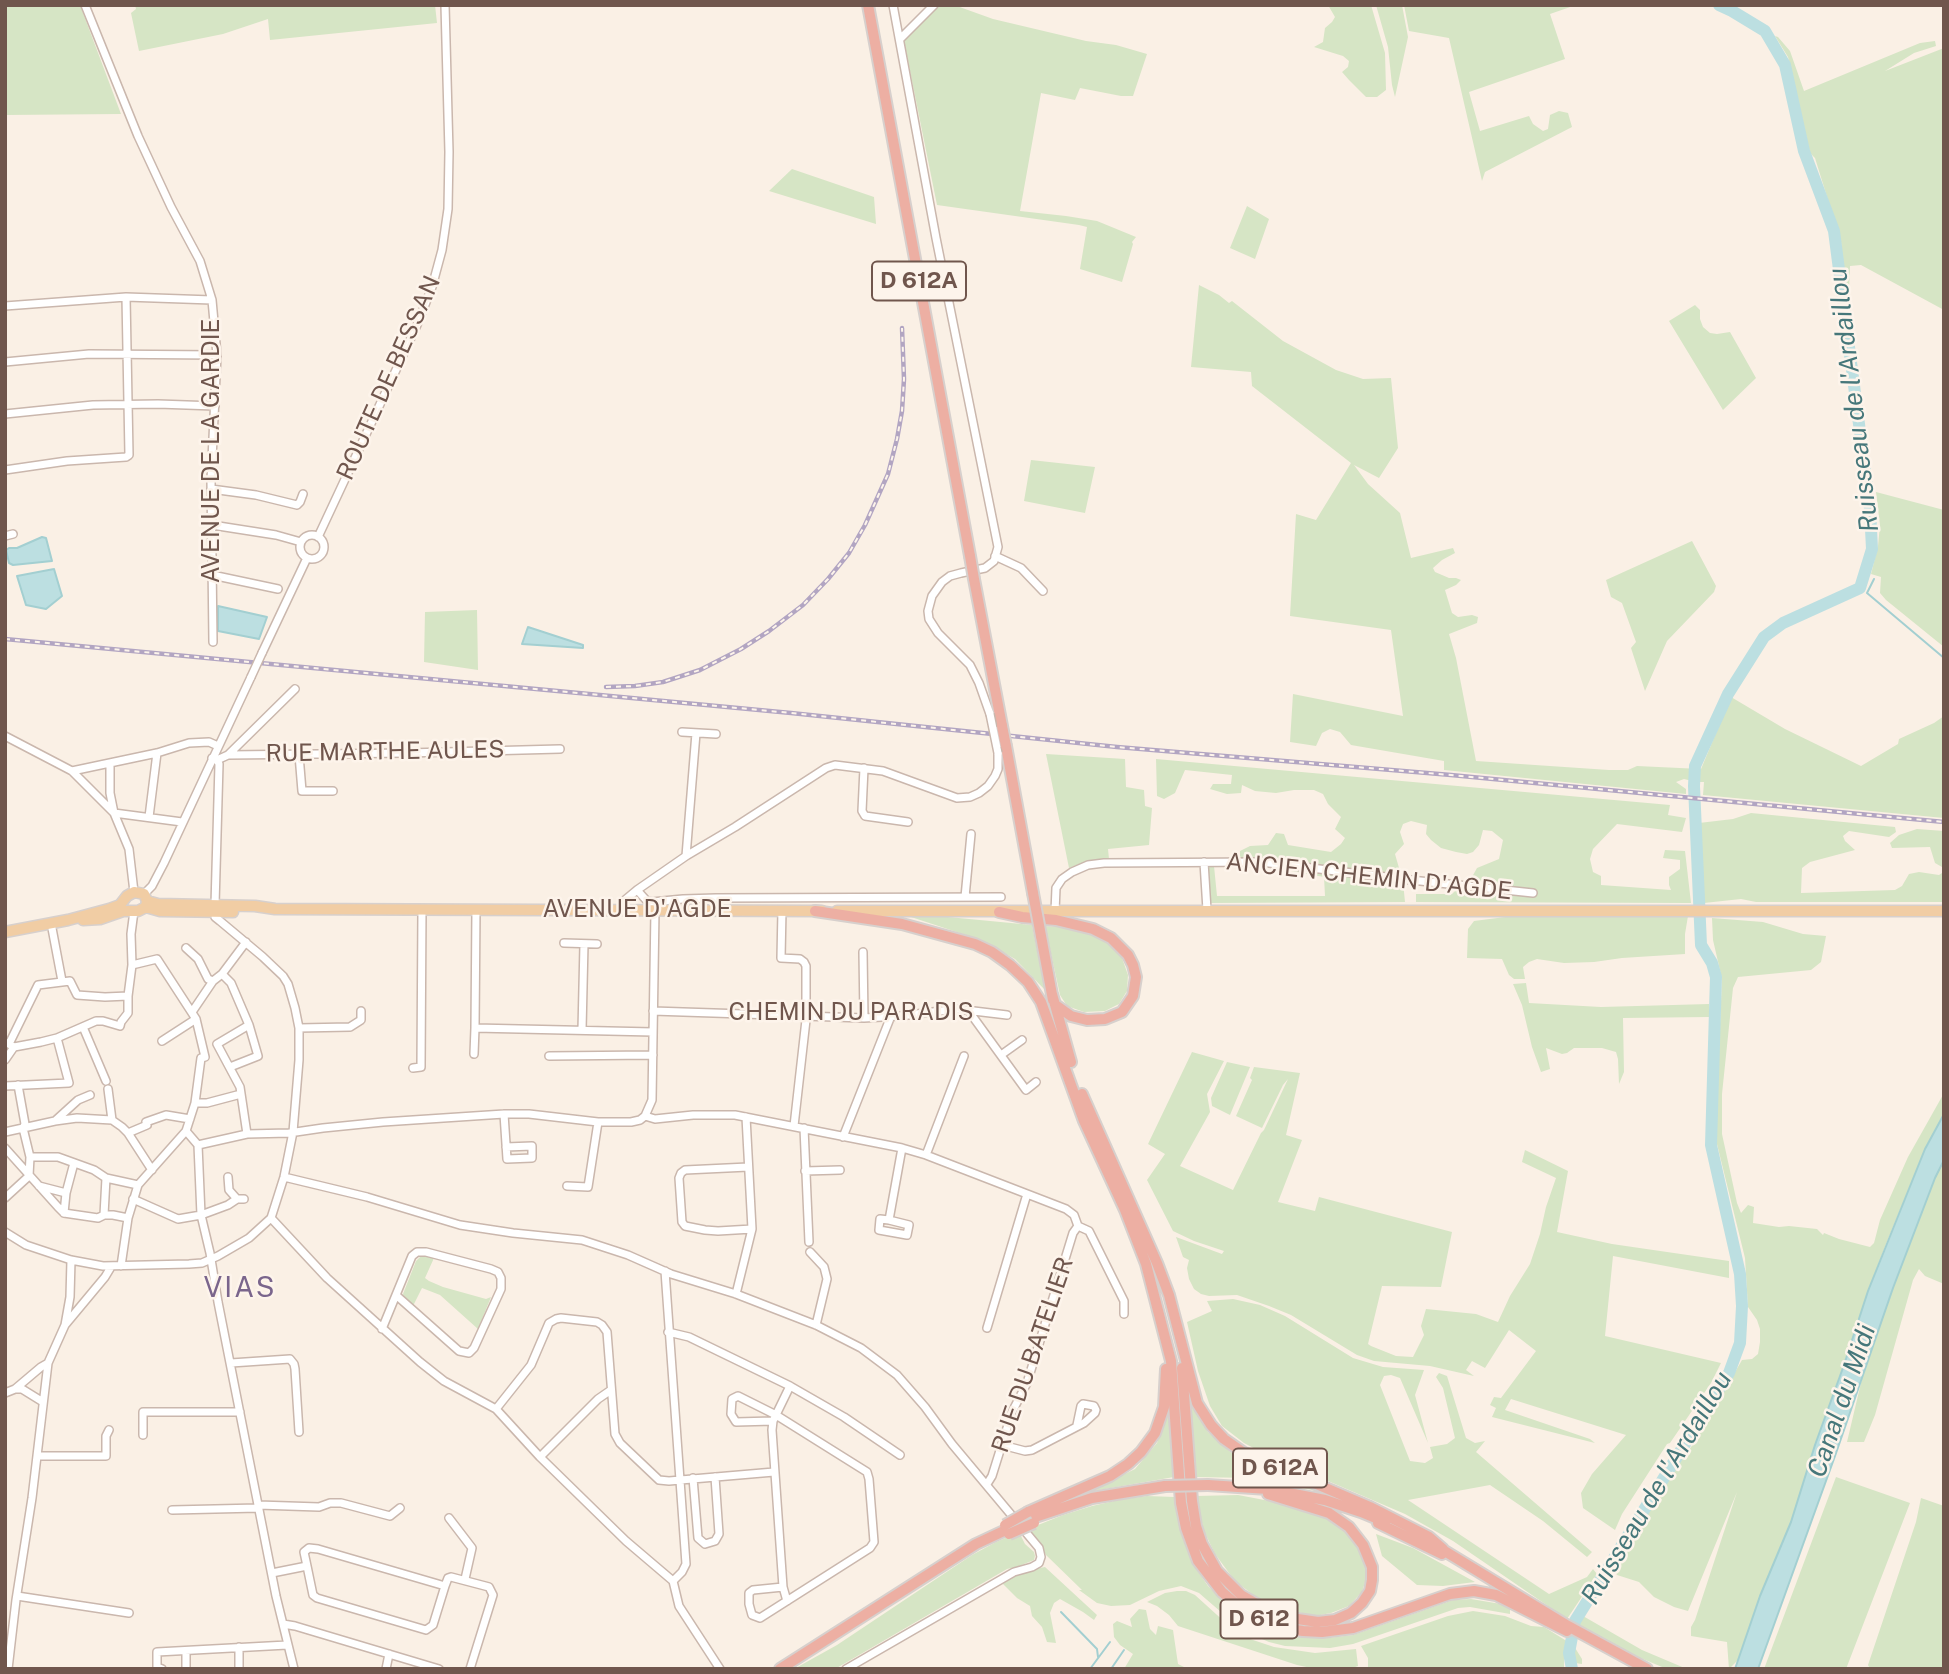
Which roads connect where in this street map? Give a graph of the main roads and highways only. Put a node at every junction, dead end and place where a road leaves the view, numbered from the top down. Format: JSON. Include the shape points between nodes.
{"nodes":[{"id":1,"x":868,"y":5,"type":"edge"},
{"id":2,"x":143,"y":898,"type":"junction"},
{"id":3,"x":125,"y":900,"type":"junction"},
{"id":4,"x":132,"y":911,"type":"junction"},
{"id":5,"x":816,"y":911,"type":"junction"},
{"id":6,"x":1944,"y":911,"type":"edge"},
{"id":7,"x":999,"y":912,"type":"junction"},
{"id":8,"x":68,"y":920,"type":"junction"},
{"id":9,"x":5,"y":932,"type":"edge"},
{"id":10,"x":1052,"y":994,"type":"junction"},
{"id":11,"x":1057,"y":1006,"type":"junction"},
{"id":12,"x":1066,"y":1068,"type":"junction"},
{"id":13,"x":1178,"y":1331,"type":"junction"},
{"id":14,"x":1165,"y":1335,"type":"junction"},
{"id":15,"x":1208,"y":1487,"type":"junction"},
{"id":16,"x":1268,"y":1494,"type":"junction"},
{"id":17,"x":1032,"y":1518,"type":"junction"},
{"id":18,"x":1007,"y":1529,"type":"junction"},
{"id":19,"x":1443,"y":1549,"type":"junction"},
{"id":20,"x":1560,"y":1626,"type":"junction"},
{"id":21,"x":779,"y":1669,"type":"edge"},
{"id":22,"x":788,"y":1669,"type":"edge"},
{"id":23,"x":1646,"y":1669,"type":"edge"}],
"edges":[{"from":1,"to":10,"type":"highway","number":"D 612A","bridge":true,"via":[[1002,726],[1002,749]]},
{"from":2,"to":3,"type":"main road"},
{"from":2,"to":4,"type":"main road","via":[[142,910]]},
{"from":2,"to":5,"type":"main road","name":"AVENUE D'AGDE","via":[[158,904],[263,912]]},
{"from":3,"to":4,"type":"main road"},
{"from":3,"to":8,"type":"main road"},
{"from":4,"to":8,"type":"main road"},
{"from":5,"to":7,"type":"main road","name":"AVENUE D'AGDE"},
{"from":5,"to":12,"type":"highway","via":[[902,924],[992,952],[1028,982],[1041,1002]]},
{"from":6,"to":7,"type":"main road","name":"AVENUE D'AGDE"},
{"from":7,"to":11,"type":"highway","via":[[1093,929],[1111,938],[1128,955],[1136,977],[1133,996],[1122,1012],[1087,1020]]},
{"from":8,"to":9,"type":"main road"},
{"from":10,"to":11,"type":"highway","number":"D 612A"},
{"from":10,"to":12,"type":"highway","number":"D 612A"},
{"from":11,"to":13,"type":"highway","number":"D 612A","via":[[1082,1095],[1157,1263]]},
{"from":12,"to":14,"type":"highway","number":"D 612A","via":[[1146,1264]]},
{"from":13,"to":16,"type":"highway","number":"D 612A","via":[[1192,1501],[1209,1558],[1228,1583],[1266,1611],[1318,1622],[1351,1613],[1370,1591],[1372,1580],[1363,1545],[1349,1527],[1329,1513]]},
{"from":13,"to":19,"type":"highway","number":"D 612A","via":[[1197,1403],[1224,1439],[1244,1453],[1370,1507]]},
{"from":14,"to":17,"type":"highway","number":"D 612","via":[[1164,1406],[1155,1433],[1142,1452],[1110,1476]]},
{"from":14,"to":20,"type":"highway","number":"D 612","via":[[1186,1528],[1198,1561],[1236,1604],[1281,1628],[1322,1632],[1353,1628],[1451,1594],[1474,1591],[1496,1595]]},
{"from":15,"to":16,"type":"highway","number":"D 612"},
{"from":15,"to":17,"type":"highway","number":"D 612","bridge":true,"via":[[1092,1498]]},
{"from":15,"to":19,"type":"highway","number":"D 612","via":[[1268,1489],[1325,1500]]},
{"from":16,"to":20,"type":"highway","number":"D 612","via":[[1360,1515],[1481,1576]]},
{"from":17,"to":18,"type":"highway","number":"D 612"},
{"from":18,"to":21,"type":"highway","number":"D 612"},
{"from":18,"to":22,"type":"highway","number":"D 612"},
{"from":19,"to":20,"type":"highway","number":"D 612"},
{"from":20,"to":23,"type":"highway","number":"D 612"}]}
